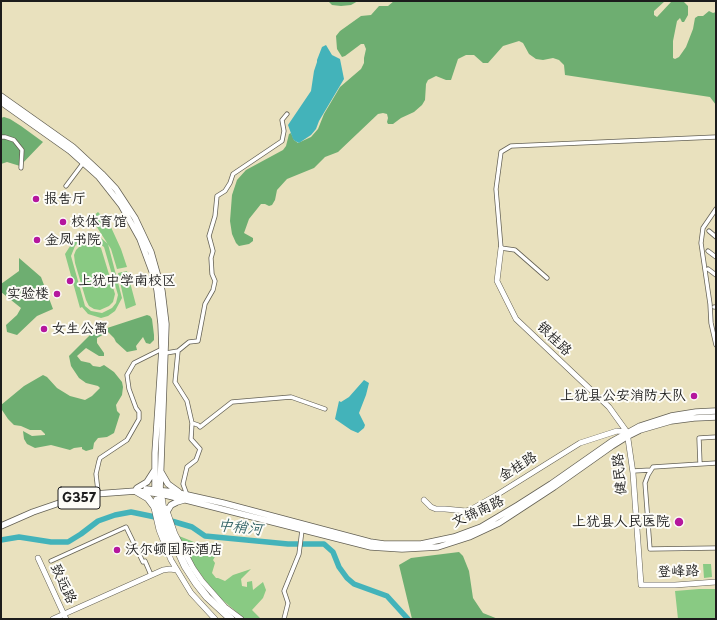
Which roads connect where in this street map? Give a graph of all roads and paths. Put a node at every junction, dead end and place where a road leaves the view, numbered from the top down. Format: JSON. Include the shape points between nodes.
{"nodes":[{"id":1,"x":1,"y":96,"type":"edge"},
{"id":2,"x":1,"y":102,"type":"edge"},
{"id":3,"x":287,"y":114,"type":"dead end"},
{"id":4,"x":1,"y":137,"type":"edge"},
{"id":5,"x":716,"y":137,"type":"edge"},
{"id":6,"x":84,"y":162,"type":"junction"},
{"id":7,"x":22,"y":168,"type":"dead end"},
{"id":8,"x":66,"y":186,"type":"dead end"},
{"id":9,"x":716,"y":209,"type":"edge"},
{"id":10,"x":709,"y":231,"type":"dead end"},
{"id":11,"x":716,"y":237,"type":"edge"},
{"id":12,"x":501,"y":248,"type":"junction"},
{"id":13,"x":708,"y":250,"type":"dead end"},
{"id":14,"x":716,"y":257,"type":"edge"},
{"id":15,"x":708,"y":268,"type":"dead end"},
{"id":16,"x":716,"y":275,"type":"edge"},
{"id":17,"x":547,"y":278,"type":"dead end"},
{"id":18,"x":716,"y":345,"type":"edge"},
{"id":19,"x":164,"y":351,"type":"junction"},
{"id":20,"x":178,"y":351,"type":"junction"},
{"id":21,"x":325,"y":409,"type":"dead end"},
{"id":22,"x":716,"y":411,"type":"edge"},
{"id":23,"x":716,"y":416,"type":"edge"},
{"id":24,"x":192,"y":423,"type":"junction"},
{"id":25,"x":628,"y":434,"type":"junction"},
{"id":26,"x":716,"y":437,"type":"edge"},
{"id":27,"x":716,"y":463,"type":"edge"},
{"id":28,"x":700,"y":464,"type":"junction"},
{"id":29,"x":158,"y":468,"type":"junction"},
{"id":30,"x":651,"y":470,"type":"junction"},
{"id":31,"x":633,"y":471,"type":"junction"},
{"id":32,"x":98,"y":490,"type":"junction"},
{"id":33,"x":136,"y":490,"type":"junction"},
{"id":34,"x":158,"y":492,"type":"junction"},
{"id":35,"x":187,"y":495,"type":"junction"},
{"id":36,"x":424,"y":500,"type":"dead end"},
{"id":37,"x":190,"y":501,"type":"junction"},
{"id":38,"x":161,"y":510,"type":"junction"},
{"id":39,"x":1,"y":522,"type":"edge"},
{"id":40,"x":1,"y":526,"type":"edge"},
{"id":41,"x":302,"y":530,"type":"junction"},
{"id":42,"x":167,"y":532,"type":"junction"},
{"id":43,"x":716,"y":548,"type":"edge"},
{"id":44,"x":38,"y":558,"type":"dead end"},
{"id":45,"x":170,"y":559,"type":"junction"},
{"id":46,"x":51,"y":561,"type":"dead end"},
{"id":47,"x":163,"y":570,"type":"junction"},
{"id":48,"x":177,"y":570,"type":"junction"},
{"id":49,"x":151,"y":575,"type":"junction"},
{"id":50,"x":716,"y":582,"type":"edge"},
{"id":51,"x":642,"y":585,"type":"joint"},
{"id":52,"x":65,"y":617,"type":"edge"},
{"id":53,"x":53,"y":619,"type":"edge"},
{"id":54,"x":215,"y":619,"type":"edge"},
{"id":55,"x":224,"y":619,"type":"edge"},
{"id":56,"x":231,"y":619,"type":"edge"},
{"id":57,"x":241,"y":619,"type":"edge"},
{"id":58,"x":284,"y":619,"type":"edge"}],
"edges":[{"from":1,"to":19,"type":"main road","via":[[89,160],[116,189],[135,218],[151,252],[162,291],[166,324]]},
{"from":2,"to":6,"type":"main road"},
{"from":3,"to":20,"type":"street","via":[[282,120],[282,141],[232,174],[225,191],[217,196],[209,236],[213,251],[213,290],[206,304],[198,342],[189,342]]},
{"from":4,"to":7,"type":"street","via":[[14,140],[22,150]]},
{"from":5,"to":12,"type":"street","via":[[511,146],[501,152],[496,189]]},
{"from":6,"to":8,"type":"street"},
{"from":6,"to":19,"type":"main road","via":[[112,192],[140,239],[157,290]]},
{"from":9,"to":18,"type":"street","via":[[703,228],[701,243]]},
{"from":10,"to":11,"type":"street"},
{"from":12,"to":17,"type":"street","via":[[515,250]]},
{"from":12,"to":25,"type":"street","name":"银桂路","via":[[497,281],[516,319],[609,407]]},
{"from":13,"to":14,"type":"street"},
{"from":15,"to":16,"type":"street"},
{"from":19,"to":20,"type":"street"},
{"from":19,"to":29,"type":"main road"},
{"from":19,"to":32,"type":"street","via":[[134,364],[127,375],[139,419],[127,440],[98,461]]},
{"from":20,"to":24,"type":"street","via":[[175,382],[187,401]]},
{"from":21,"to":24,"type":"street","via":[[291,397],[232,402],[200,427]]},
{"from":22,"to":25,"type":"main road","name":"文锦南路","via":[[671,416],[653,421]]},
{"from":23,"to":25,"type":"main road","name":"文锦南路","via":[[672,421]]},
{"from":24,"to":35,"type":"street","via":[[191,439],[200,449],[196,460],[187,467],[183,484]]},
{"from":25,"to":31,"type":"street","name":"健民路"},
{"from":25,"to":35,"type":"main road","name":"文锦南路","via":[[486,524],[454,537],[420,544],[370,542]]},
{"from":25,"to":36,"type":"street","name":"金桂路","via":[[617,431],[580,443],[470,510],[436,509]]},
{"from":25,"to":41,"type":"main road","name":"文锦南路","via":[[500,523],[438,547],[384,549]]},
{"from":26,"to":28,"type":"street","via":[[699,438]]},
{"from":27,"to":28,"type":"street"},
{"from":28,"to":30,"type":"street","via":[[653,467]]},
{"from":29,"to":33,"type":"main road","via":[[150,480]]},
{"from":29,"to":34,"type":"main road"},
{"from":29,"to":35,"type":"main road","via":[[168,484]]},
{"from":30,"to":31,"type":"street"},
{"from":30,"to":43,"type":"street","via":[[645,483],[650,549]]},
{"from":31,"to":51,"type":"street","name":"健民路"},
{"from":32,"to":33,"type":"main road","number":"G357"},
{"from":32,"to":39,"type":"main road","number":"G357","via":[[64,497]]},
{"from":33,"to":34,"type":"main road","number":"G357"},
{"from":33,"to":38,"type":"highway"},
{"from":33,"to":40,"type":"main road","number":"G357","via":[[95,494],[64,501]]},
{"from":34,"to":35,"type":"main road","name":"文锦南路"},
{"from":34,"to":37,"type":"main road","name":"文锦南路"},
{"from":34,"to":38,"type":"highway"},
{"from":34,"to":38,"type":"street"},
{"from":37,"to":38,"type":"main road","via":[[176,502]]},
{"from":37,"to":41,"type":"main road","name":"文锦南路"},
{"from":38,"to":42,"type":"highway"},
{"from":38,"to":42,"type":"street"},
{"from":41,"to":58,"type":"street","via":[[299,554],[284,591],[288,606]]},
{"from":42,"to":45,"type":"street"},
{"from":42,"to":55,"type":"highway","via":[[182,569],[192,585]]},
{"from":42,"to":56,"type":"highway","via":[[196,583]]},
{"from":42,"to":57,"type":"street","via":[[202,582],[225,607]]},
{"from":44,"to":52,"type":"street","name":"致远路"},
{"from":45,"to":47,"type":"street"},
{"from":45,"to":48,"type":"street"},
{"from":46,"to":49,"type":"street","via":[[126,527]]},
{"from":47,"to":48,"type":"street"},
{"from":47,"to":49,"type":"street"},
{"from":48,"to":54,"type":"street","via":[[191,593]]},
{"from":49,"to":52,"type":"street"},
{"from":50,"to":51,"type":"street","name":"登峰路"},
{"from":52,"to":53,"type":"street"}]}
